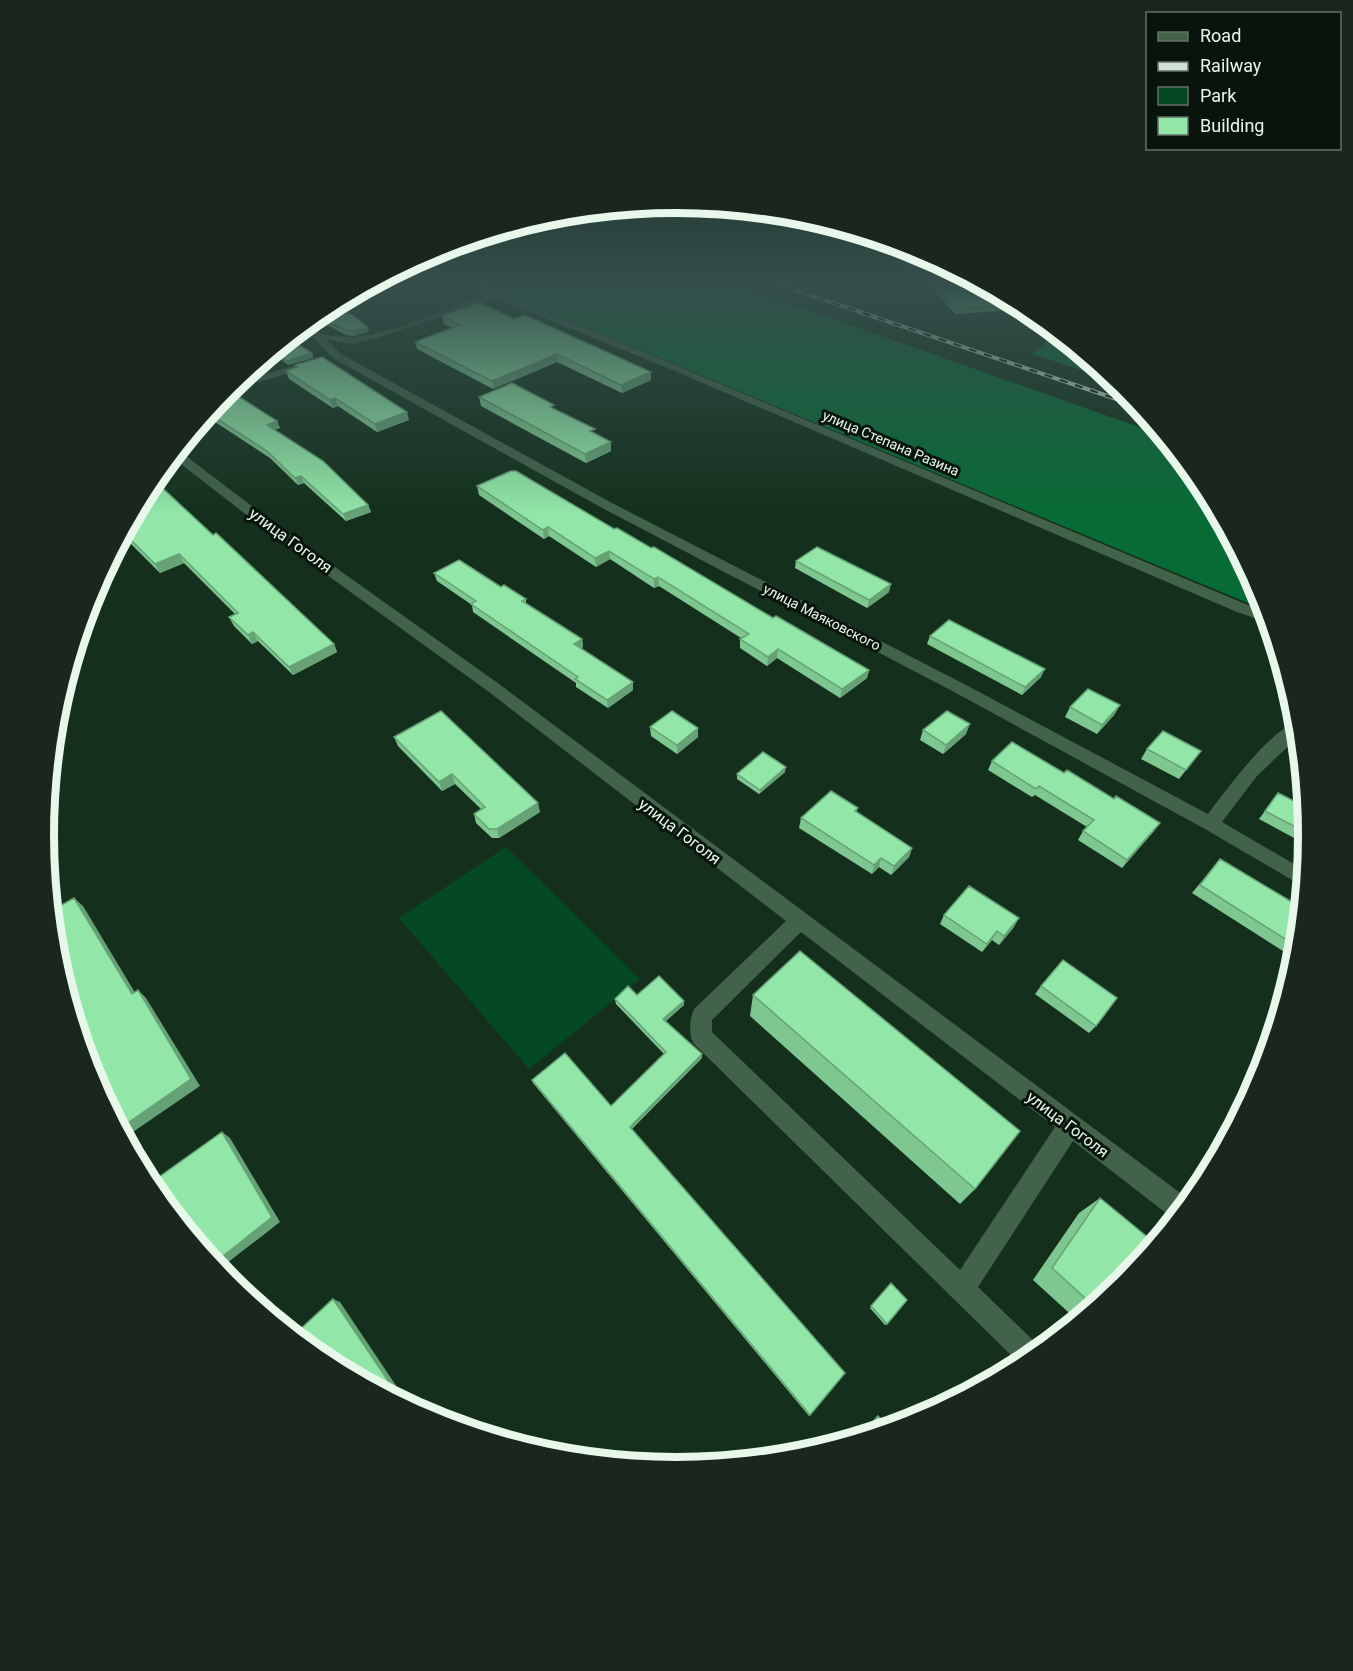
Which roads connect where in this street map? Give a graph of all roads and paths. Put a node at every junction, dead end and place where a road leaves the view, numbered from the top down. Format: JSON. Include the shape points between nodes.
{"nodes":[{"id":1,"x":324,"y":360,"type":"edge"},
{"id":2,"x":329,"y":360,"type":"edge"},
{"id":3,"x":656,"y":360,"type":"edge"},
{"id":4,"x":250,"y":382,"type":"edge"},
{"id":5,"x":182,"y":458,"type":"edge"},
{"id":6,"x":1258,"y":614,"type":"edge"},
{"id":7,"x":1290,"y":733,"type":"edge"},
{"id":8,"x":1211,"y":824,"type":"junction"},
{"id":9,"x":1298,"y":876,"type":"edge"},
{"id":10,"x":799,"y":921,"type":"junction"},
{"id":11,"x":1070,"y":1125,"type":"junction"},
{"id":12,"x":1177,"y":1205,"type":"edge"},
{"id":13,"x":962,"y":1289,"type":"junction"},
{"id":14,"x":1025,"y":1351,"type":"edge"}],
"edges":[{"from":1,"to":4,"type":"street"},
{"from":2,"to":8,"type":"street","name":"улица Маяковского","via":[[961,689]]},
{"from":3,"to":6,"type":"street","name":"улица Степана Разина"},
{"from":5,"to":10,"type":"street","name":"улица Гоголя","via":[[285,538],[494,688]]},
{"from":7,"to":8,"type":"street","via":[[1238,785]]},
{"from":8,"to":9,"type":"street","name":"улица Маяковского"},
{"from":10,"to":11,"type":"street","name":"улица Гоголя"},
{"from":10,"to":13,"type":"street","via":[[701,1016],[701,1036]]},
{"from":11,"to":12,"type":"street","name":"улица Гоголя"},
{"from":11,"to":13,"type":"street"},
{"from":13,"to":14,"type":"street"}]}
